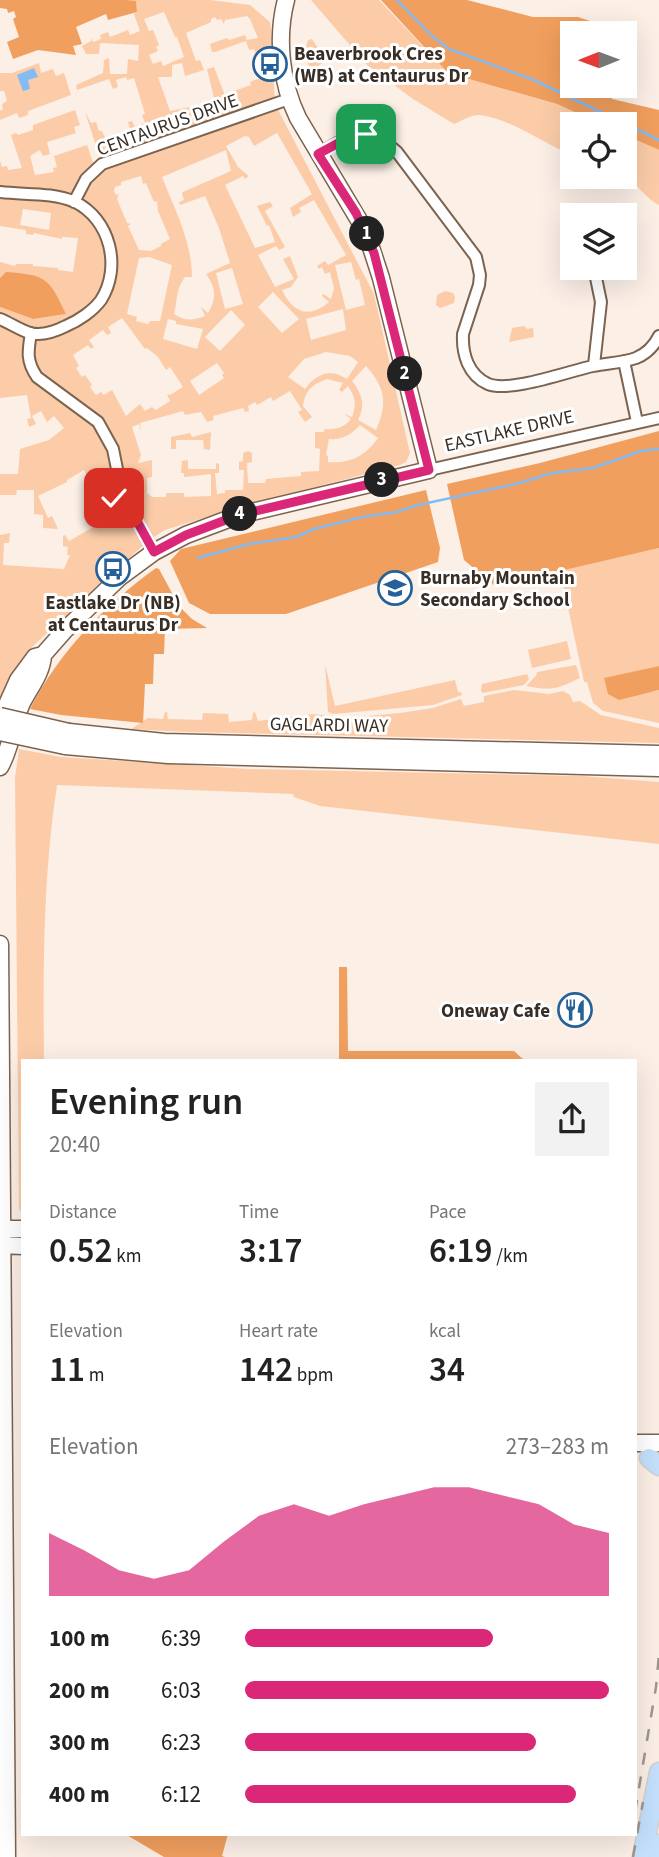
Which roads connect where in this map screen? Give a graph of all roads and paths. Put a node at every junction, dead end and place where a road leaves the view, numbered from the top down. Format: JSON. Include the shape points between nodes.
{"nodes":[{"id":1,"x":286,"y":0,"type":"edge"},
{"id":2,"x":289,"y":99,"type":"junction"},
{"id":3,"x":318,"y":154,"type":"junction"},
{"id":4,"x":0,"y":192,"type":"edge"},
{"id":5,"x":74,"y":202,"type":"junction"},
{"id":6,"x":596,"y":280,"type":"edge"},
{"id":7,"x":0,"y":319,"type":"edge"},
{"id":8,"x":31,"y":333,"type":"junction"},
{"id":9,"x":659,"y":336,"type":"edge"},
{"id":10,"x":624,"y":361,"type":"junction"},
{"id":11,"x":594,"y":366,"type":"junction"},
{"id":12,"x":659,"y":418,"type":"edge"},
{"id":13,"x":638,"y":422,"type":"junction"},
{"id":14,"x":429,"y":470,"type":"junction"},
{"id":15,"x":154,"y":552,"type":"junction"},
{"id":16,"x":43,"y":655,"type":"junction"},
{"id":17,"x":0,"y":718,"type":"edge"},
{"id":18,"x":0,"y":732,"type":"edge"},
{"id":19,"x":67,"y":739,"type":"junction"},
{"id":20,"x":659,"y":754,"type":"edge"},
{"id":21,"x":0,"y":767,"type":"edge"},
{"id":22,"x":659,"y":768,"type":"edge"},
{"id":23,"x":0,"y":944,"type":"edge"},
{"id":24,"x":21,"y":1230,"type":"edge"},
{"id":25,"x":1,"y":1237,"type":"edge"},
{"id":26,"x":21,"y":1245,"type":"edge"},
{"id":27,"x":637,"y":1443,"type":"edge"},
{"id":28,"x":659,"y":1443,"type":"edge"},
{"id":29,"x":659,"y":1772,"type":"edge"},
{"id":30,"x":659,"y":1844,"type":"edge"},
{"id":31,"x":7,"y":1857,"type":"edge"},
{"id":32,"x":642,"y":1857,"type":"edge"},
{"id":33,"x":656,"y":1857,"type":"edge"}],
"edges":[{"from":1,"to":2,"type":"street","via":[[281,21]]},
{"from":2,"to":3,"type":"street"},
{"from":2,"to":5,"type":"street","name":"CENTAURUS DRIVE","via":[[102,163],[86,179]]},
{"from":3,"to":11,"type":"street","via":[[355,134],[386,142],[471,248],[480,275],[463,344],[470,367],[481,379],[508,386]]},
{"from":3,"to":14,"type":"street","via":[[356,213],[374,253]]},
{"from":4,"to":5,"type":"street"},
{"from":5,"to":8,"type":"street","via":[[100,222],[108,237],[109,281],[100,301],[82,318],[59,330]]},
{"from":6,"to":11,"type":"street","via":[[601,302]]},
{"from":7,"to":8,"type":"street"},
{"from":8,"to":15,"type":"street","via":[[28,361],[37,377],[85,405],[98,422],[121,467],[118,496]]},
{"from":9,"to":10,"type":"street","via":[[645,353]]},
{"from":10,"to":11,"type":"street"},
{"from":10,"to":13,"type":"street"},
{"from":12,"to":13,"type":"street","name":"EASTLAKE DRIVE"},
{"from":13,"to":14,"type":"street","name":"EASTLAKE DRIVE"},
{"from":14,"to":15,"type":"street","name":"EASTLAKE DRIVE","via":[[239,515]]},
{"from":15,"to":16,"type":"street","name":"EASTLAKE DRIVE","via":[[120,577]]},
{"from":16,"to":17,"type":"street","name":"EASTLAKE DRIVE","via":[[25,668]]},
{"from":16,"to":21,"type":"street","name":"EASTLAKE DRIVE"},
{"from":17,"to":19,"type":"street","name":"GAGLARDI WAY","bridge":true},
{"from":18,"to":19,"type":"street","name":"GAGLARDI WAY","bridge":true},
{"from":19,"to":20,"type":"street","name":"GAGLARDI WAY"},
{"from":19,"to":22,"type":"street","name":"GAGLARDI WAY","via":[[168,755]]},
{"from":23,"to":25,"type":"street"},
{"from":24,"to":25,"type":"street"},
{"from":25,"to":26,"type":"street"},
{"from":25,"to":31,"type":"street"},
{"from":27,"to":28,"type":"street"},
{"from":29,"to":32,"type":"main road"},
{"from":30,"to":33,"type":"main road"}]}
